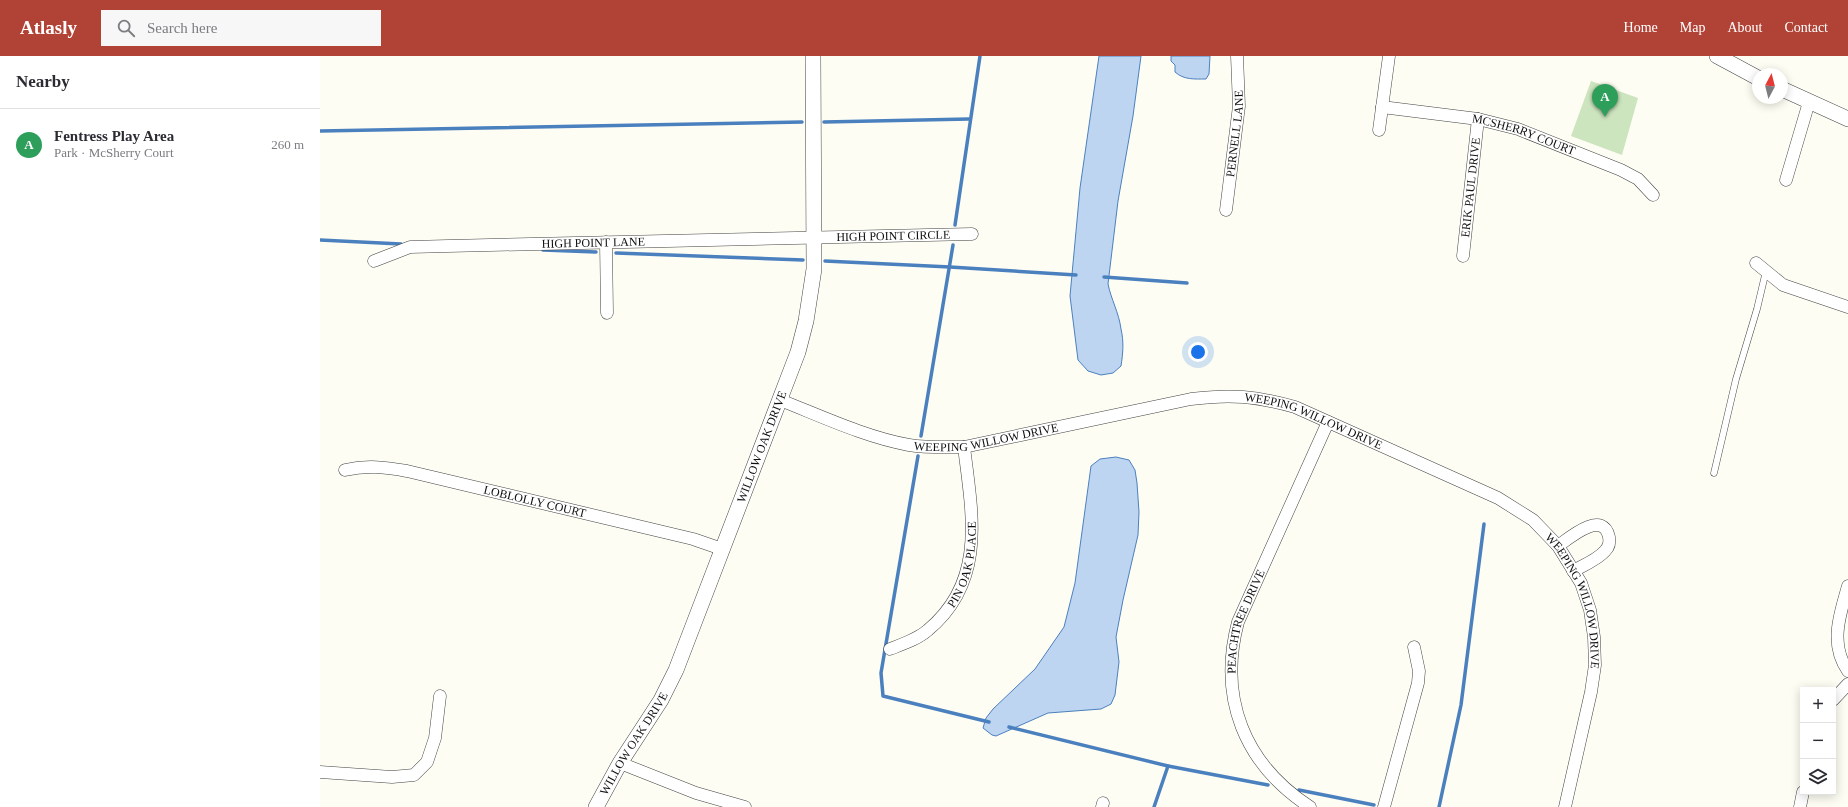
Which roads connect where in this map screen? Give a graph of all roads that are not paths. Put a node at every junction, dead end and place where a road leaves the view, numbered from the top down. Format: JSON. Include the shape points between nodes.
{"nodes":[{"id":1,"x":813,"y":56,"type":"edge"},
{"id":2,"x":1237,"y":56,"type":"edge"},
{"id":3,"x":1389,"y":56,"type":"edge"},
{"id":4,"x":1717,"y":56,"type":"edge"},
{"id":5,"x":1752,"y":75,"type":"edge"},
{"id":6,"x":1788,"y":92,"type":"edge"},
{"id":7,"x":1809,"y":102,"type":"junction"},
{"id":8,"x":1382,"y":107,"type":"junction"},
{"id":9,"x":1847,"y":116,"type":"edge"},
{"id":10,"x":1478,"y":119,"type":"junction"},
{"id":11,"x":1379,"y":130,"type":"dead end"},
{"id":12,"x":1786,"y":180,"type":"dead end"},
{"id":13,"x":1653,"y":195,"type":"dead end"},
{"id":14,"x":1226,"y":210,"type":"dead end"},
{"id":15,"x":972,"y":234,"type":"dead end"},
{"id":16,"x":814,"y":238,"type":"junction"},
{"id":17,"x":606,"y":242,"type":"junction"},
{"id":18,"x":1463,"y":256,"type":"dead end"},
{"id":19,"x":374,"y":261,"type":"dead end"},
{"id":20,"x":1756,"y":264,"type":"dead end"},
{"id":21,"x":1766,"y":271,"type":"junction"},
{"id":22,"x":1848,"y":307,"type":"edge"},
{"id":23,"x":607,"y":313,"type":"dead end"},
{"id":24,"x":780,"y":400,"type":"junction"},
{"id":25,"x":1328,"y":422,"type":"junction"},
{"id":26,"x":964,"y":447,"type":"junction"},
{"id":27,"x":345,"y":470,"type":"dead end"},
{"id":28,"x":1714,"y":473,"type":"dead end"},
{"id":29,"x":1558,"y":546,"type":"junction"},
{"id":30,"x":722,"y":550,"type":"junction"},
{"id":31,"x":1573,"y":571,"type":"junction"},
{"id":32,"x":1848,"y":586,"type":"edge"},
{"id":33,"x":1414,"y":646,"type":"dead end"},
{"id":34,"x":890,"y":649,"type":"dead end"},
{"id":35,"x":1848,"y":671,"type":"edge"},
{"id":36,"x":1848,"y":684,"type":"edge"},
{"id":37,"x":440,"y":696,"type":"dead end"},
{"id":38,"x":1836,"y":697,"type":"edge"},
{"id":39,"x":620,"y":763,"type":"junction"},
{"id":40,"x":320,"y":772,"type":"edge"},
{"id":41,"x":1802,"y":795,"type":"edge"},
{"id":42,"x":596,"y":807,"type":"edge"},
{"id":43,"x":744,"y":807,"type":"edge"},
{"id":44,"x":1310,"y":807,"type":"edge"},
{"id":45,"x":1384,"y":807,"type":"edge"},
{"id":46,"x":1565,"y":807,"type":"edge"},
{"id":47,"x":1800,"y":807,"type":"edge"}],
"edges":[{"from":1,"to":16,"type":"street","name":"WILLOW OAK DRIVE"},
{"from":2,"to":14,"type":"street","name":"PERNELL LANE","via":[[1239,106]]},
{"from":3,"to":8,"type":"street"},
{"from":4,"to":5,"type":"street"},
{"from":6,"to":7,"type":"street"},
{"from":7,"to":9,"type":"street"},
{"from":7,"to":12,"type":"street"},
{"from":8,"to":10,"type":"street","name":"MCSHERRY COURT"},
{"from":8,"to":11,"type":"street"},
{"from":10,"to":13,"type":"street","name":"MCSHERRY COURT","via":[[1537,136],[1621,170],[1638,180]]},
{"from":10,"to":18,"type":"street","name":"ERIK PAUL DRIVE"},
{"from":15,"to":16,"type":"street","name":"HIGH POINT CIRCLE"},
{"from":16,"to":17,"type":"street","name":"HIGH POINT LANE"},
{"from":16,"to":24,"type":"street","name":"WILLOW OAK DRIVE","via":[[814,270],[806,321],[798,352]]},
{"from":17,"to":19,"type":"street","name":"HIGH POINT LANE","via":[[410,247]]},
{"from":17,"to":23,"type":"street"},
{"from":20,"to":21,"type":"street"},
{"from":21,"to":22,"type":"street","via":[[1783,285]]},
{"from":21,"to":28,"type":"lane"},
{"from":24,"to":26,"type":"street","name":"WEEPING WILLOW DRIVE","via":[[886,440],[921,446]]},
{"from":24,"to":30,"type":"street","name":"WILLOW OAK DRIVE"},
{"from":25,"to":26,"type":"street","name":"WEEPING WILLOW DRIVE","via":[[1295,407],[1265,399],[1218,395]]},
{"from":25,"to":29,"type":"street","name":"WEEPING WILLOW DRIVE","via":[[1498,498],[1533,520]]},
{"from":25,"to":44,"type":"street","name":"PEACHTREE DRIVE","via":[[1238,622],[1231,668],[1232,691],[1240,725],[1252,750],[1277,781]]},
{"from":26,"to":34,"type":"street","name":"PIN OAK PLACE","via":[[973,533],[968,570],[956,597],[928,630]]},
{"from":27,"to":30,"type":"street","name":"LOBLOLLY COURT","via":[[376,466],[406,471],[693,539]]},
{"from":29,"to":31,"type":"street","name":"WEEPING WILLOW DRIVE"},
{"from":29,"to":31,"type":"street","via":[[1591,525],[1600,526],[1608,532],[1610,542],[1606,551]]},
{"from":30,"to":39,"type":"street","name":"WILLOW OAK DRIVE","via":[[676,670],[661,700]]},
{"from":31,"to":46,"type":"street","name":"WEEPING WILLOW DRIVE","via":[[1581,583],[1590,610],[1595,665]]},
{"from":32,"to":35,"type":"street","via":[[1837,624],[1840,655]]},
{"from":33,"to":45,"type":"street","via":[[1419,671],[1418,683]]},
{"from":36,"to":38,"type":"street"},
{"from":37,"to":40,"type":"street","via":[[435,738],[427,762],[414,775],[392,777]]},
{"from":39,"to":42,"type":"street","name":"WILLOW OAK DRIVE"},
{"from":39,"to":43,"type":"street","via":[[696,793]]},
{"from":41,"to":47,"type":"street"}]}
